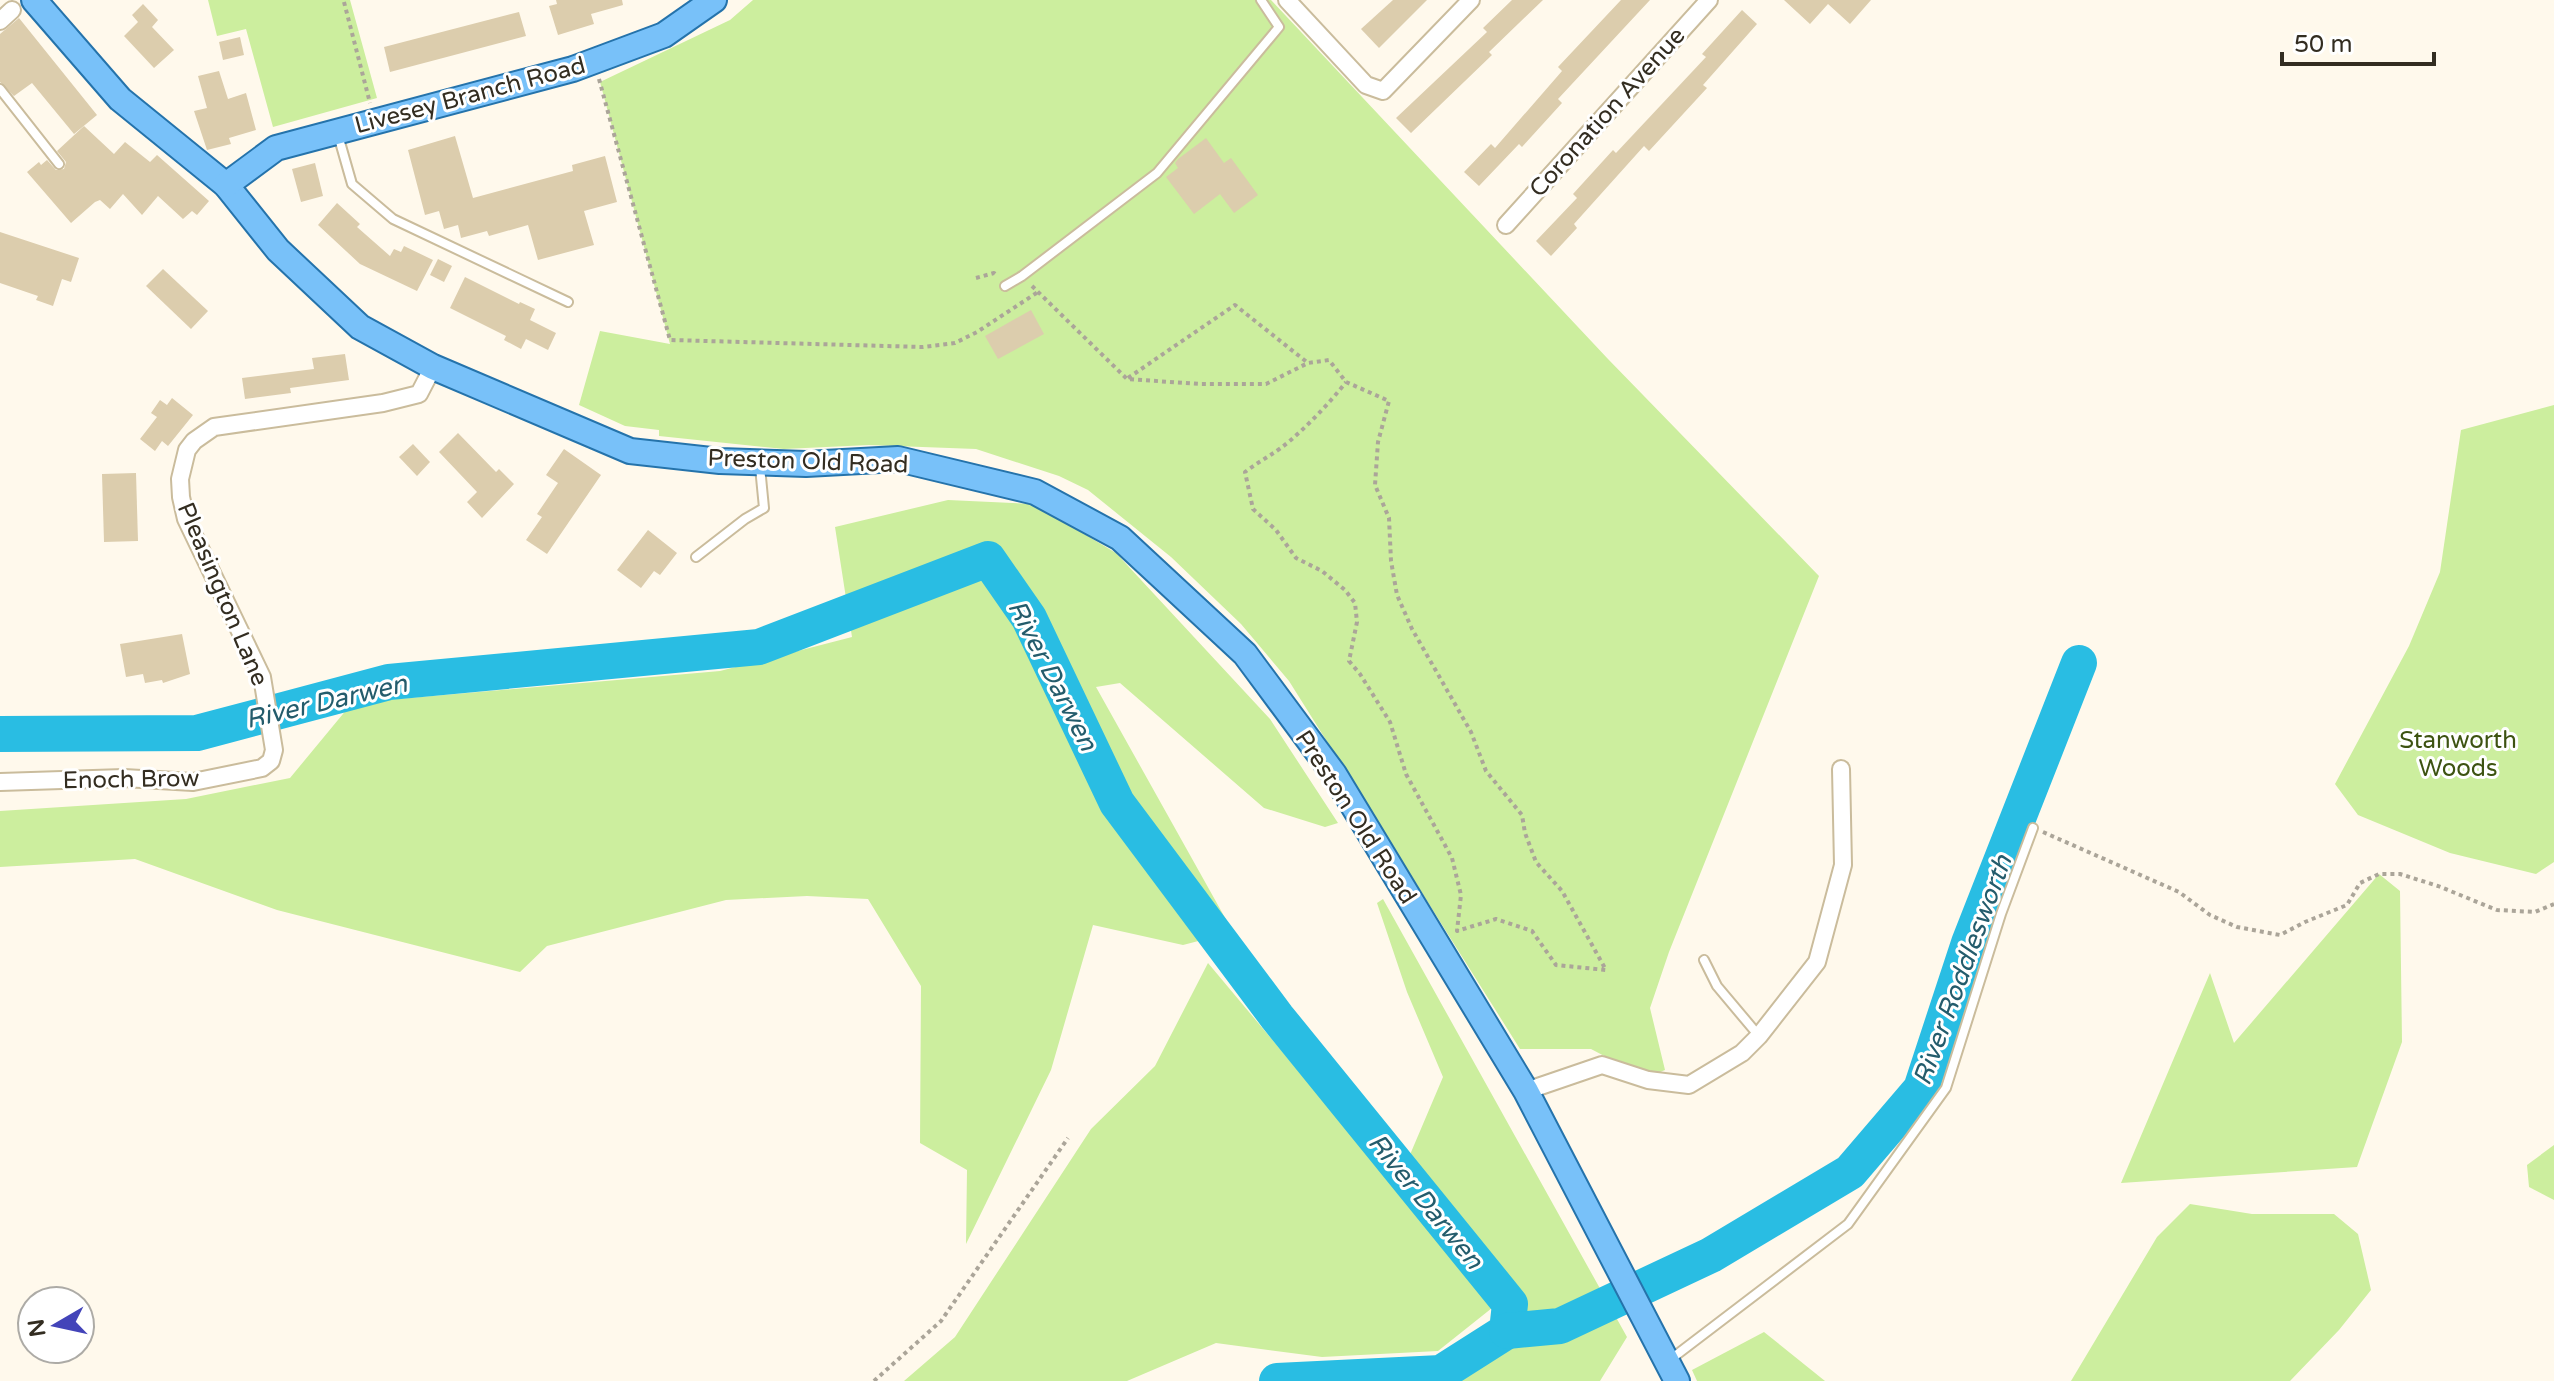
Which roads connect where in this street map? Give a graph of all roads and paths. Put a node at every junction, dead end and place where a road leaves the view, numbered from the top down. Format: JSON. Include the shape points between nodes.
{"nodes":[{"id":1,"x":714,"y":0,"type":"edge"},
{"id":2,"x":1261,"y":0,"type":"edge"},
{"id":3,"x":1287,"y":0,"type":"edge"},
{"id":4,"x":1471,"y":0,"type":"edge"},
{"id":5,"x":1709,"y":0,"type":"edge"},
{"id":6,"x":344,"y":2,"type":"edge"},
{"id":7,"x":15,"y":10,"type":"edge"},
{"id":8,"x":594,"y":62,"type":"junction"},
{"id":9,"x":0,"y":89,"type":"edge"},
{"id":10,"x":374,"y":121,"type":"junction"},
{"id":11,"x":337,"y":132,"type":"junction"},
{"id":12,"x":59,"y":164,"type":"dead end"},
{"id":13,"x":226,"y":185,"type":"junction"},
{"id":14,"x":1506,"y":225,"type":"dead end"},
{"id":15,"x":1022,"y":276,"type":"junction"},
{"id":16,"x":976,"y":278,"type":"dead end"},
{"id":17,"x":1005,"y":286,"type":"joint"},
{"id":18,"x":1038,"y":292,"type":"junction"},
{"id":19,"x":568,"y":302,"type":"dead end"},
{"id":20,"x":1308,"y":363,"type":"junction"},
{"id":21,"x":433,"y":367,"type":"junction"},
{"id":22,"x":1127,"y":379,"type":"junction"},
{"id":23,"x":1346,"y":382,"type":"junction"},
{"id":24,"x":760,"y":462,"type":"junction"},
{"id":25,"x":696,"y":557,"type":"dead end"},
{"id":26,"x":262,"y":768,"type":"joint"},
{"id":27,"x":1841,"y":769,"type":"dead end"},
{"id":28,"x":0,"y":782,"type":"edge"},
{"id":29,"x":2033,"y":828,"type":"joint"},
{"id":30,"x":2554,"y":904,"type":"edge"},
{"id":31,"x":1704,"y":960,"type":"dead end"},
{"id":32,"x":1759,"y":1036,"type":"junction"},
{"id":33,"x":1526,"y":1091,"type":"junction"},
{"id":34,"x":1068,"y":1138,"type":"dead end"},
{"id":35,"x":1672,"y":1371,"type":"edge"},
{"id":36,"x":874,"y":1381,"type":"edge"}],
"edges":[{"from":1,"to":8,"type":"main road","name":"Livesey Branch Road","via":[[664,35]]},
{"from":2,"to":15,"type":"lane","via":[[1279,27],[1157,173]]},
{"from":3,"to":4,"type":"street","via":[[1366,85],[1383,91]]},
{"from":5,"to":14,"type":"street","name":"Coronation Avenue"},
{"from":6,"to":10,"type":"path"},
{"from":7,"to":13,"type":"main road","name":"Preston Old Road"},
{"from":8,"to":10,"type":"main road","name":"Livesey Branch Road"},
{"from":8,"to":18,"type":"path","via":[[670,340],[923,347],[955,343]]},
{"from":9,"to":12,"type":"lane"},
{"from":10,"to":11,"type":"main road","name":"Livesey Branch Road"},
{"from":11,"to":13,"type":"main road","name":"Livesey Branch Road","via":[[276,148]]},
{"from":11,"to":19,"type":"lane","via":[[352,184],[393,219]]},
{"from":13,"to":21,"type":"main road","name":"Preston Old Road","via":[[278,250],[360,327]]},
{"from":15,"to":17,"type":"lane"},
{"from":15,"to":18,"type":"path"},
{"from":16,"to":17,"type":"path","via":[[994,273]]},
{"from":18,"to":22,"type":"path"},
{"from":20,"to":22,"type":"path","via":[[1266,384]]},
{"from":20,"to":22,"type":"path","via":[[1235,305]]},
{"from":20,"to":23,"type":"path","via":[[1329,360]]},
{"from":21,"to":24,"type":"main road","name":"Preston Old Road","via":[[630,451]]},
{"from":21,"to":26,"type":"street","name":"Pleasington Lane","via":[[419,394],[214,427],[187,450],[180,479],[186,519],[262,677],[274,750]]},
{"from":23,"to":23,"type":"path","via":[[1273,454],[1245,472],[1253,509],[1296,558],[1322,571],[1355,603],[1349,661],[1390,722],[1406,774],[1452,858],[1461,895],[1457,931],[1496,919],[1532,931],[1556,965],[1606,970],[1562,891],[1536,862],[1522,815],[1486,771],[1471,732],[1412,629],[1397,595],[1389,518],[1375,485],[1378,442],[1389,401]]},
{"from":24,"to":25,"type":"lane","via":[[764,508]]},
{"from":24,"to":33,"type":"main road","name":"Preston Old Road","via":[[898,459],[1035,492],[1120,538],[1245,654],[1334,774]]},
{"from":26,"to":28,"type":"street","name":"Enoch Brow","via":[[193,782]]},
{"from":27,"to":32,"type":"street","via":[[1843,865],[1817,962]]},
{"from":29,"to":30,"type":"path","via":[[2179,892],[2237,927],[2280,935],[2347,905],[2360,883],[2379,874],[2400,874],[2497,910],[2535,912]]},
{"from":29,"to":35,"type":"lane","via":[[1946,1088],[1848,1224]]},
{"from":31,"to":32,"type":"lane","via":[[1717,986]]},
{"from":32,"to":33,"type":"street","via":[[1742,1053],[1689,1085],[1648,1080],[1602,1065]]},
{"from":33,"to":35,"type":"main road","name":"Preston Old Road"},
{"from":34,"to":36,"type":"path","via":[[941,1321]]}]}
